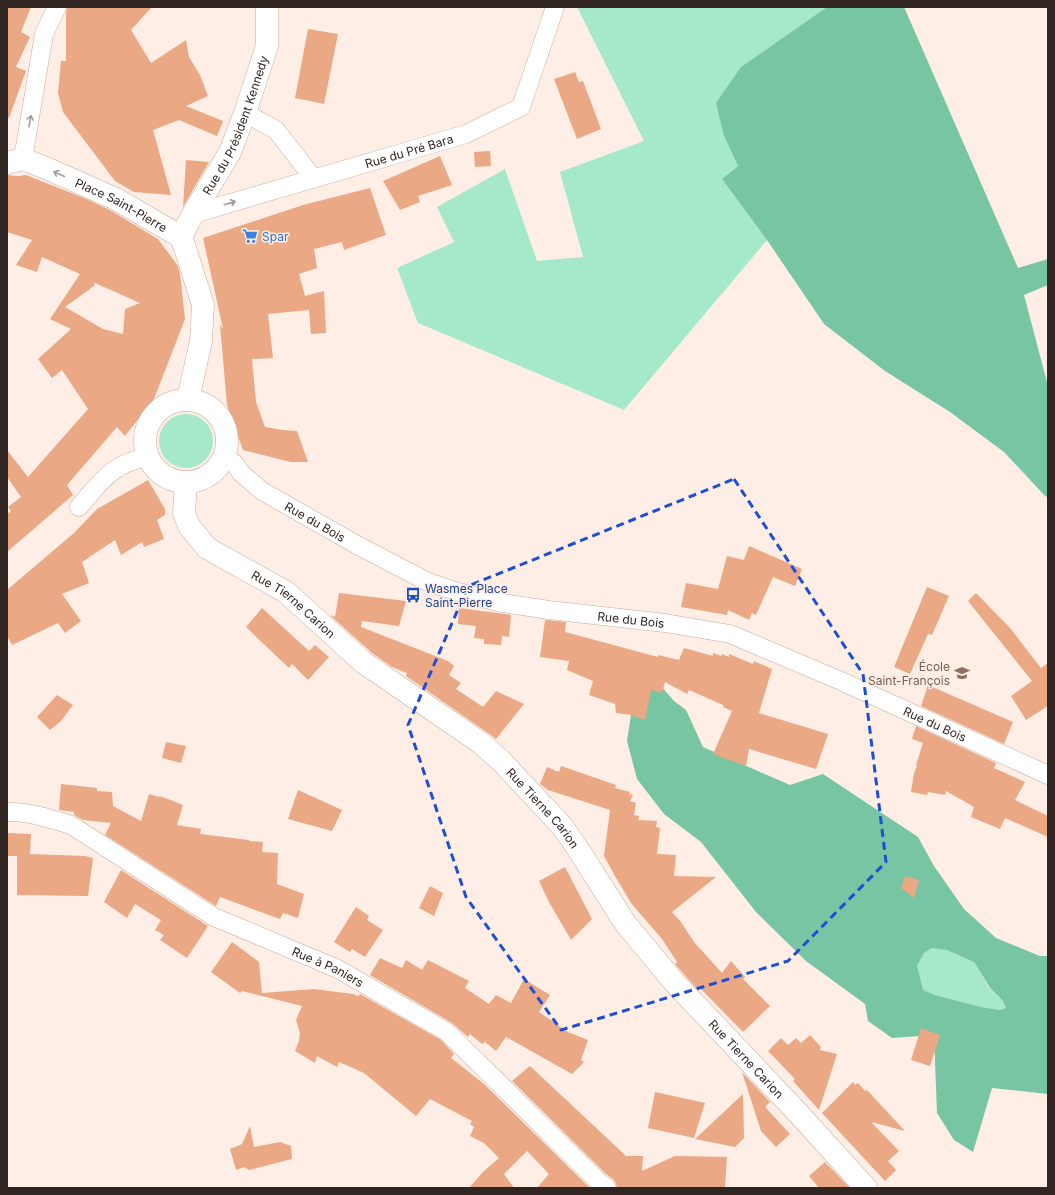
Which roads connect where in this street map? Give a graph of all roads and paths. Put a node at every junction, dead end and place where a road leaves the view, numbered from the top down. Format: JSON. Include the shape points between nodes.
{"nodes":[{"id":1,"x":57,"y":7,"type":"edge"},
{"id":2,"x":267,"y":7,"type":"edge"},
{"id":3,"x":555,"y":7,"type":"edge"},
{"id":4,"x":245,"y":113,"type":"junction"},
{"id":5,"x":15,"y":161,"type":"edge"},
{"id":6,"x":314,"y":179,"type":"junction"},
{"id":7,"x":193,"y":214,"type":"junction"},
{"id":8,"x":181,"y":237,"type":"junction"},
{"id":9,"x":188,"y":399,"type":"junction"},
{"id":10,"x":225,"y":457,"type":"junction"},
{"id":11,"x":147,"y":458,"type":"junction"},
{"id":12,"x":186,"y":483,"type":"junction"},
{"id":13,"x":79,"y":508,"type":"dead end"},
{"id":14,"x":1048,"y":775,"type":"edge"},
{"id":15,"x":7,"y":812,"type":"edge"},
{"id":16,"x":607,"y":1188,"type":"edge"},
{"id":17,"x":866,"y":1188,"type":"edge"}],
"edges":[{"from":5,"to":1,"type":"street","name":"Place Saint-Pierre","one_way":true,"via":[[44,34]]},
{"from":2,"to":4,"type":"street","name":"Rue du Président Kennedy","via":[[267,46]]},
{"from":3,"to":6,"type":"street","name":"Rue du Pré Bara","via":[[521,107],[466,134]]},
{"from":4,"to":6,"type":"street","via":[[276,130]]},
{"from":4,"to":7,"type":"street","name":"Rue du Président Kennedy","via":[[230,152]]},
{"from":8,"to":5,"type":"street","name":"Place Saint-Pierre","one_way":true,"via":[[116,199],[46,168]]},
{"from":7,"to":6,"type":"street","name":"Rue du Pré Bara","one_way":true},
{"from":7,"to":8,"type":"street","name":"Rue du Président Kennedy"},
{"from":8,"to":9,"type":"street","name":"Place Saint-Pierre","via":[[203,305],[202,341]]},
{"from":9,"to":10,"type":"street","via":[[203,404],[220,418],[227,440]]},
{"from":9,"to":11,"type":"street","via":[[163,406],[152,416],[145,430],[144,445]]},
{"from":10,"to":12,"type":"street","via":[[208,476],[199,481]]},
{"from":10,"to":14,"type":"street","name":"Rue du Bois","via":[[262,491],[428,582],[502,603],[664,623],[730,634],[841,681]]},
{"from":11,"to":12,"type":"street","via":[[164,477]]},
{"from":11,"to":13,"type":"street","via":[[128,462],[107,475]]},
{"from":12,"to":17,"type":"street","name":"Rue Tierne Carion","via":[[184,513],[189,526],[208,548],[286,592],[364,663],[480,743],[502,762],[562,826],[625,923],[674,982]]},
{"from":15,"to":16,"type":"street","name":"Rue à Paniers","via":[[48,818],[70,825],[214,917],[338,969],[447,1032]]}]}
